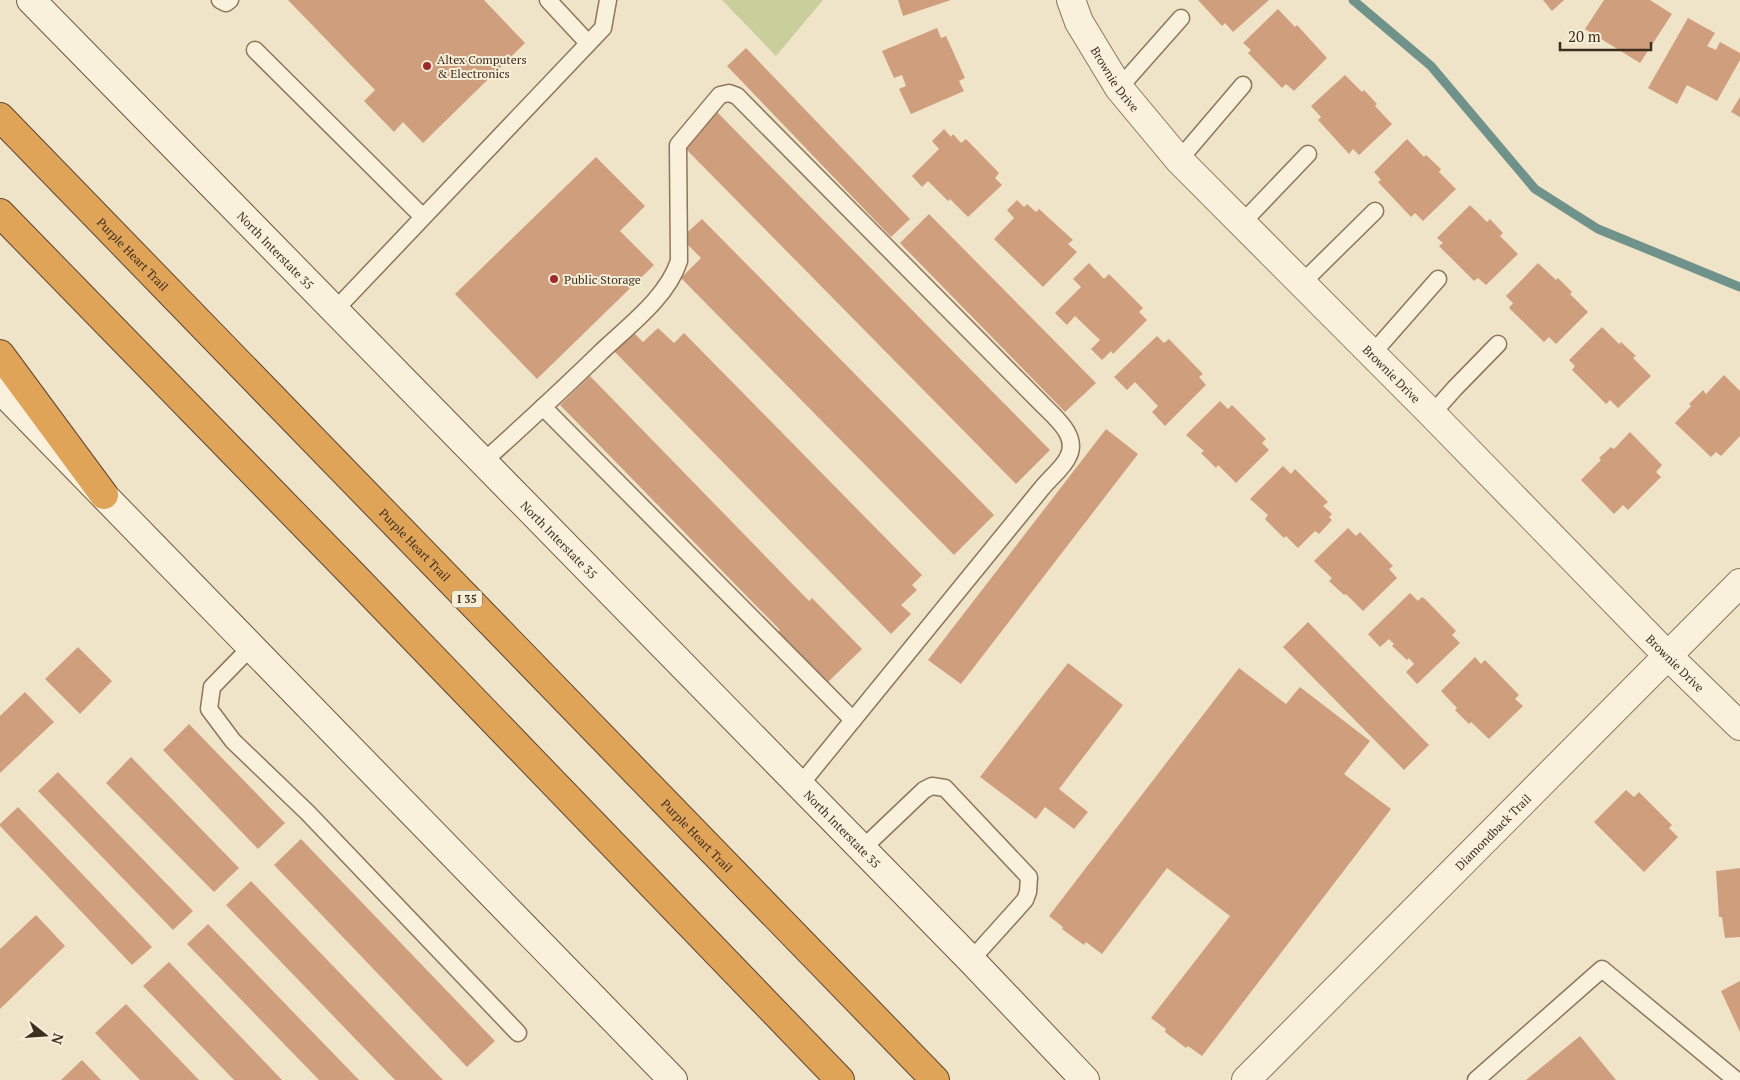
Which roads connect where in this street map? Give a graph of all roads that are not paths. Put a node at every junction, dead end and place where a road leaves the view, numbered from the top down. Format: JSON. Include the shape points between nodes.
{"nodes":[{"id":1,"x":31,"y":0,"type":"edge"},
{"id":2,"x":220,"y":0,"type":"edge"},
{"id":3,"x":230,"y":0,"type":"edge"},
{"id":4,"x":548,"y":0,"type":"edge"},
{"id":5,"x":608,"y":0,"type":"edge"},
{"id":6,"x":1072,"y":0,"type":"edge"},
{"id":7,"x":1181,"y":18,"type":"dead end"},
{"id":8,"x":588,"y":43,"type":"junction"},
{"id":9,"x":255,"y":50,"type":"dead end"},
{"id":10,"x":1243,"y":85,"type":"dead end"},
{"id":11,"x":1119,"y":88,"type":"junction"},
{"id":12,"x":0,"y":117,"type":"edge"},
{"id":13,"x":1308,"y":154,"type":"dead end"},
{"id":14,"x":1179,"y":160,"type":"junction"},
{"id":15,"x":1375,"y":211,"type":"dead end"},
{"id":16,"x":0,"y":213,"type":"edge"},
{"id":17,"x":423,"y":217,"type":"junction"},
{"id":18,"x":1242,"y":223,"type":"junction"},
{"id":19,"x":1438,"y":278,"type":"dead end"},
{"id":20,"x":1302,"y":283,"type":"junction"},
{"id":21,"x":335,"y":310,"type":"junction"},
{"id":22,"x":1498,"y":344,"type":"dead end"},
{"id":23,"x":0,"y":354,"type":"edge"},
{"id":24,"x":1372,"y":354,"type":"junction"},
{"id":25,"x":0,"y":389,"type":"edge"},
{"id":26,"x":543,"y":408,"type":"junction"},
{"id":27,"x":1432,"y":414,"type":"junction"},
{"id":28,"x":483,"y":462,"type":"junction"},
{"id":29,"x":104,"y":495,"type":"junction"},
{"id":30,"x":1740,"y":583,"type":"edge"},
{"id":31,"x":251,"y":647,"type":"junction"},
{"id":32,"x":1668,"y":656,"type":"junction"},
{"id":33,"x":853,"y":720,"type":"junction"},
{"id":34,"x":1740,"y":726,"type":"edge"},
{"id":35,"x":800,"y":785,"type":"junction"},
{"id":36,"x":862,"y":849,"type":"junction"},
{"id":37,"x":971,"y":960,"type":"junction"},
{"id":38,"x":518,"y":1033,"type":"dead end"},
{"id":39,"x":673,"y":1080,"type":"edge"},
{"id":40,"x":840,"y":1080,"type":"edge"},
{"id":41,"x":935,"y":1080,"type":"edge"},
{"id":42,"x":1085,"y":1080,"type":"edge"},
{"id":43,"x":1246,"y":1080,"type":"edge"},
{"id":44,"x":1476,"y":1080,"type":"edge"},
{"id":45,"x":1736,"y":1080,"type":"edge"}],
"edges":[{"from":1,"to":21,"type":"main road","name":"North Interstate 35"},
{"from":2,"to":3,"type":"lane","via":[[226,3]]},
{"from":4,"to":8,"type":"lane"},
{"from":5,"to":8,"type":"lane","via":[[603,28]]},
{"from":6,"to":11,"type":"main road","name":"Brownie Drive","via":[[1079,22]]},
{"from":7,"to":11,"type":"lane"},
{"from":8,"to":17,"type":"lane"},
{"from":9,"to":17,"type":"lane"},
{"from":10,"to":14,"type":"lane"},
{"from":11,"to":14,"type":"main road","name":"Brownie Drive"},
{"from":12,"to":41,"type":"highway","name":"Purple Heart Trail","number":"I 35"},
{"from":13,"to":18,"type":"lane"},
{"from":14,"to":18,"type":"main road","name":"Brownie Drive"},
{"from":15,"to":20,"type":"lane"},
{"from":16,"to":40,"type":"highway"},
{"from":17,"to":21,"type":"lane"},
{"from":18,"to":20,"type":"main road","name":"Brownie Drive"},
{"from":19,"to":24,"type":"lane"},
{"from":20,"to":24,"type":"main road","name":"Brownie Drive"},
{"from":21,"to":28,"type":"main road","name":"North Interstate 35"},
{"from":22,"to":27,"type":"lane"},
{"from":23,"to":29,"type":"highway"},
{"from":24,"to":27,"type":"main road","name":"Brownie Drive"},
{"from":25,"to":29,"type":"main road"},
{"from":26,"to":28,"type":"lane"},
{"from":26,"to":33,"type":"lane"},
{"from":26,"to":33,"type":"lane","via":[[657,299],[675,272],[678,261],[678,145],[720,95],[729,93],[737,96],[1039,401],[1067,431],[1071,445],[1069,457]]},
{"from":27,"to":32,"type":"main road","name":"Brownie Drive"},
{"from":28,"to":35,"type":"main road","name":"North Interstate 35"},
{"from":29,"to":31,"type":"main road"},
{"from":30,"to":32,"type":"main road","name":"Diamondback Trail"},
{"from":31,"to":38,"type":"lane","via":[[212,687],[209,709],[233,741],[308,813]]},
{"from":31,"to":39,"type":"main road"},
{"from":32,"to":34,"type":"main road","name":"Brownie Drive"},
{"from":32,"to":43,"type":"main road","name":"Diamondback Trail"},
{"from":33,"to":35,"type":"lane"},
{"from":35,"to":36,"type":"main road","name":"North Interstate 35"},
{"from":36,"to":37,"type":"main road","name":"North Interstate 35"},
{"from":36,"to":37,"type":"lane","via":[[924,790],[932,786],[945,788],[1028,877],[1025,900]]},
{"from":37,"to":42,"type":"main road","name":"North Interstate 35"},
{"from":44,"to":45,"type":"lane","via":[[1602,969]]}]}
